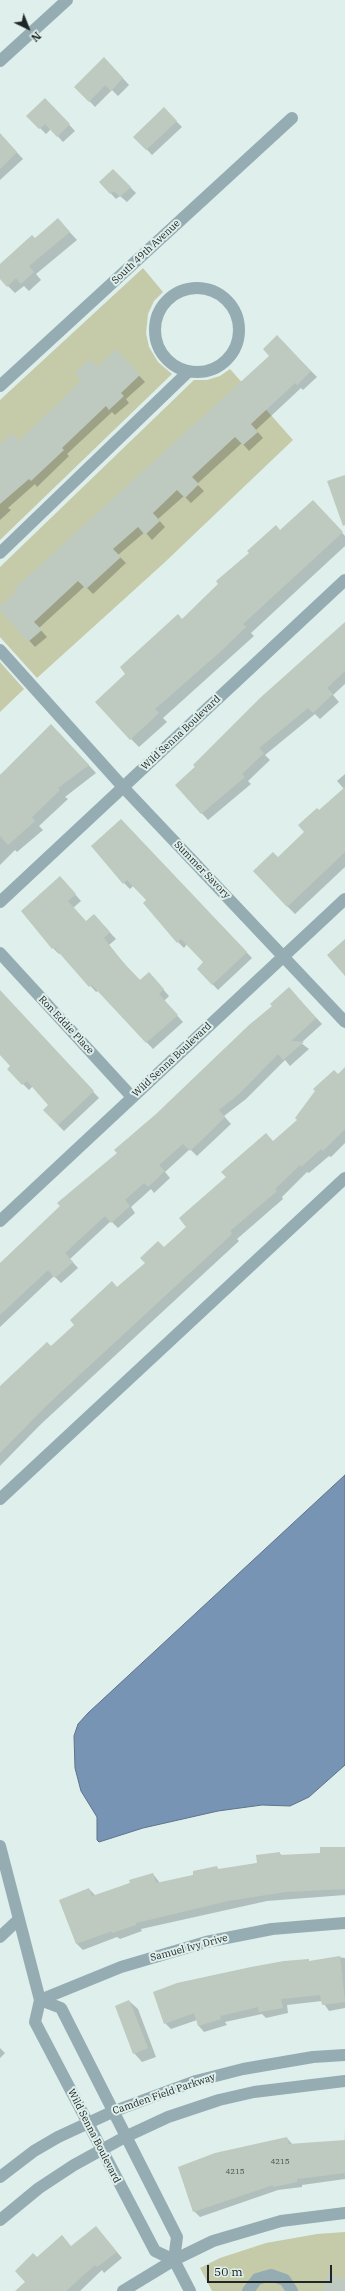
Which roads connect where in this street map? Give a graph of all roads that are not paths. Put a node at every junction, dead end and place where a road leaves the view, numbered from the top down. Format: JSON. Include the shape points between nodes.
{"nodes":[{"id":1,"x":67,"y":0,"type":"edge"},
{"id":2,"x":0,"y":61,"type":"edge"},
{"id":3,"x":292,"y":118,"type":"dead end"},
{"id":4,"x":189,"y":371,"type":"junction"},
{"id":5,"x":0,"y":386,"type":"edge"},
{"id":6,"x":0,"y":553,"type":"edge"},
{"id":7,"x":345,"y":580,"type":"edge"},
{"id":8,"x":0,"y":650,"type":"edge"},
{"id":9,"x":123,"y":787,"type":"junction"},
{"id":10,"x":345,"y":899,"type":"edge"},
{"id":11,"x":0,"y":902,"type":"edge"},
{"id":12,"x":0,"y":953,"type":"edge"},
{"id":13,"x":284,"y":956,"type":"junction"},
{"id":14,"x":345,"y":1022,"type":"edge"},
{"id":15,"x":132,"y":1097,"type":"junction"},
{"id":16,"x":345,"y":1178,"type":"edge"},
{"id":17,"x":0,"y":1221,"type":"edge"},
{"id":18,"x":0,"y":1499,"type":"edge"},
{"id":19,"x":0,"y":1846,"type":"edge"},
{"id":20,"x":18,"y":1920,"type":"junction"},
{"id":21,"x":345,"y":1923,"type":"edge"},
{"id":22,"x":0,"y":1937,"type":"edge"},
{"id":23,"x":40,"y":2000,"type":"junction"},
{"id":24,"x":345,"y":2055,"type":"edge"},
{"id":25,"x":345,"y":2081,"type":"edge"},
{"id":26,"x":112,"y":2112,"type":"junction"},
{"id":27,"x":86,"y":2123,"type":"junction"},
{"id":28,"x":125,"y":2137,"type":"junction"},
{"id":29,"x":100,"y":2150,"type":"junction"},
{"id":30,"x":0,"y":2177,"type":"edge"},
{"id":31,"x":345,"y":2213,"type":"edge"},
{"id":32,"x":0,"y":2220,"type":"edge"},
{"id":33,"x":174,"y":2260,"type":"junction"},
{"id":34,"x":123,"y":2291,"type":"edge"},
{"id":35,"x":190,"y":2291,"type":"edge"},
{"id":36,"x":248,"y":2291,"type":"edge"},
{"id":37,"x":292,"y":2291,"type":"edge"}],
"edges":[{"from":1,"to":2,"type":"street"},
{"from":3,"to":5,"type":"street","name":"South 49th Avenue"},
{"from":4,"to":4,"type":"street","via":[[203,371],[216,367],[227,359],[235,348],[238,335],[238,321],[233,308],[213,291],[199,288],[185,290],[172,296],[157,318],[155,332],[158,346],[165,358]]},
{"from":4,"to":6,"type":"street"},
{"from":7,"to":9,"type":"street","name":"Wild Senna Boulevard"},
{"from":8,"to":9,"type":"street","name":"Summer Savory"},
{"from":9,"to":11,"type":"street","name":"Wild Senna Boulevard"},
{"from":9,"to":13,"type":"street","name":"Summer Savory"},
{"from":10,"to":13,"type":"street","name":"Wild Senna Boulevard"},
{"from":12,"to":15,"type":"street","name":"Ron Eddie Place"},
{"from":13,"to":14,"type":"street","name":"Summer Savory"},
{"from":13,"to":15,"type":"street","name":"Wild Senna Boulevard"},
{"from":15,"to":17,"type":"street","name":"Wild Senna Boulevard"},
{"from":16,"to":18,"type":"street"},
{"from":19,"to":20,"type":"street","name":"Wild Senna Boulevard"},
{"from":20,"to":22,"type":"street"},
{"from":20,"to":23,"type":"street","name":"Wild Senna Boulevard"},
{"from":21,"to":23,"type":"street","name":"Samuel Ivy Drive","via":[[272,1929],[206,1942],[121,1967]]},
{"from":23,"to":26,"type":"street","via":[[61,2008]]},
{"from":23,"to":27,"type":"street","name":"Wild Senna Boulevard","via":[[35,2022]]},
{"from":24,"to":26,"type":"street","name":"Camden Field Parkway","via":[[298,2059],[243,2069],[196,2081]]},
{"from":25,"to":28,"type":"street","via":[[289,2086],[219,2100],[168,2117]]},
{"from":26,"to":27,"type":"street","name":"Camden Field Parkway"},
{"from":26,"to":28,"type":"street"},
{"from":27,"to":29,"type":"street","name":"Wild Senna Boulevard"},
{"from":27,"to":30,"type":"street","name":"Camden Field Parkway","via":[[34,2151]]},
{"from":28,"to":29,"type":"street"},
{"from":28,"to":33,"type":"street","via":[[177,2237]]},
{"from":29,"to":32,"type":"street","via":[[39,2188]]},
{"from":29,"to":33,"type":"street","name":"Wild Senna Boulevard","via":[[155,2251]]},
{"from":31,"to":33,"type":"street","via":[[301,2218],[248,2230],[213,2241]]},
{"from":33,"to":34,"type":"street"},
{"from":33,"to":35,"type":"street"},
{"from":36,"to":37,"type":"street","via":[[257,2279],[271,2275],[285,2280]]}]}
